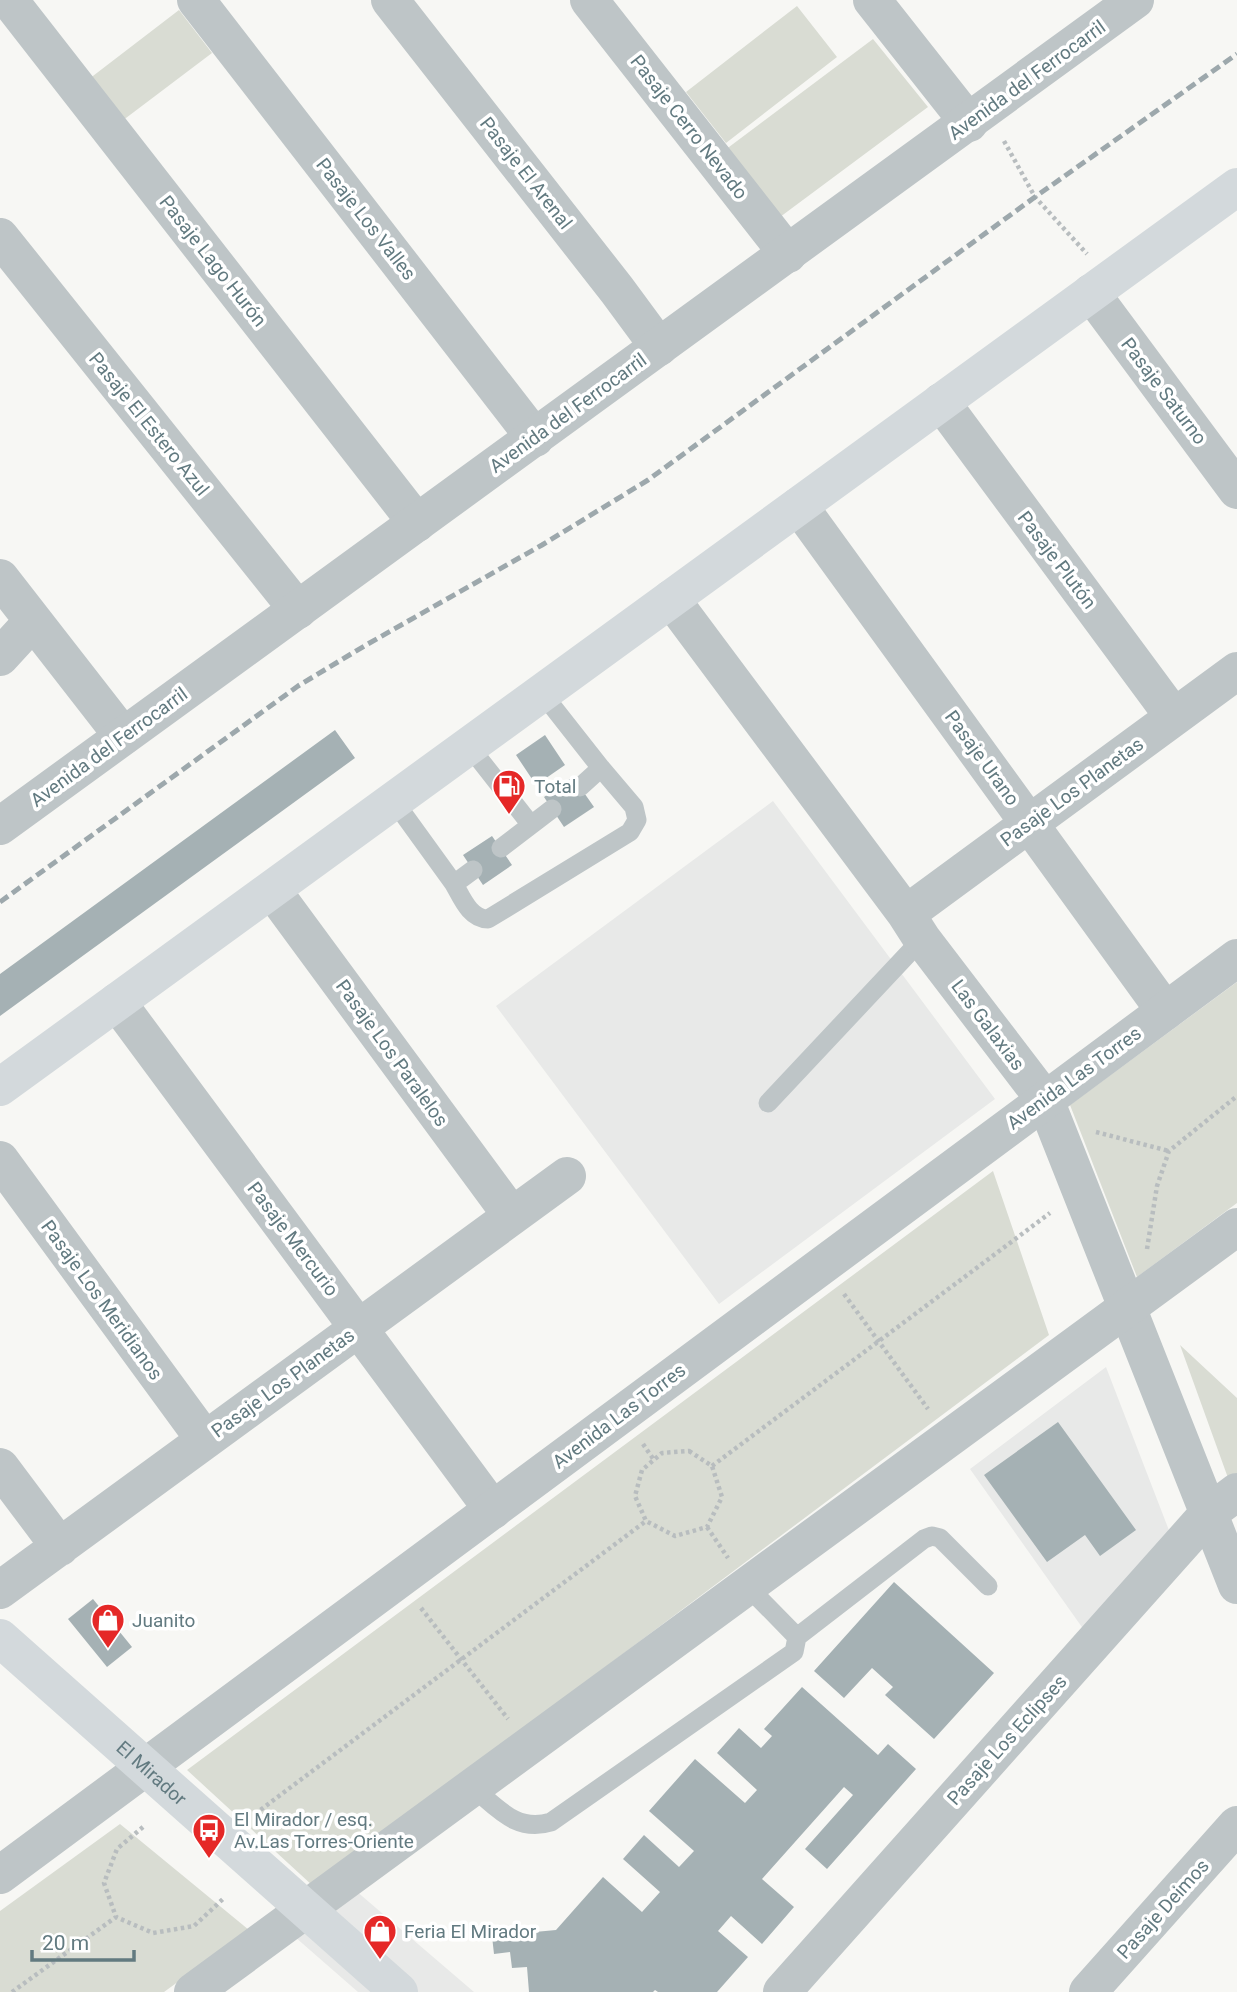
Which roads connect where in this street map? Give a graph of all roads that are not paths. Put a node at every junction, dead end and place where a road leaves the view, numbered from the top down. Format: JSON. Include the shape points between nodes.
{"nodes":[{"id":1,"x":9,"y":0,"type":"edge"},
{"id":2,"x":197,"y":0,"type":"edge"},
{"id":3,"x":390,"y":0,"type":"edge"},
{"id":4,"x":589,"y":0,"type":"edge"},
{"id":5,"x":1135,"y":0,"type":"edge"},
{"id":6,"x":878,"y":2,"type":"edge"},
{"id":7,"x":980,"y":114,"type":"junction"},
{"id":8,"x":1237,"y":187,"type":"edge"},
{"id":9,"x":0,"y":237,"type":"edge"},
{"id":10,"x":788,"y":254,"type":"junction"},
{"id":11,"x":1096,"y":290,"type":"junction"},
{"id":12,"x":659,"y":347,"type":"junction"},
{"id":13,"x":941,"y":402,"type":"junction"},
{"id":14,"x":535,"y":438,"type":"junction"},
{"id":15,"x":1237,"y":489,"type":"edge"},
{"id":16,"x":799,"y":506,"type":"junction"},
{"id":17,"x":417,"y":523,"type":"junction"},
{"id":18,"x":0,"y":578,"type":"edge"},
{"id":19,"x":670,"y":599,"type":"junction"},
{"id":20,"x":298,"y":610,"type":"junction"},
{"id":21,"x":33,"y":621,"type":"junction"},
{"id":22,"x":0,"y":657,"type":"edge"},
{"id":23,"x":1237,"y":670,"type":"edge"},
{"id":24,"x":542,"y":694,"type":"junction"},
{"id":25,"x":1174,"y":717,"type":"junction"},
{"id":26,"x":123,"y":736,"type":"junction"},
{"id":27,"x":469,"y":746,"type":"junction"},
{"id":28,"x":601,"y":768,"type":"junction"},
{"id":29,"x":580,"y":787,"type":"dead end"},
{"id":30,"x":394,"y":801,"type":"junction"},
{"id":31,"x":552,"y":809,"type":"dead end"},
{"id":32,"x":1029,"y":824,"type":"junction"},
{"id":33,"x":531,"y":825,"type":"junction"},
{"id":34,"x":0,"y":826,"type":"edge"},
{"id":35,"x":501,"y":848,"type":"dead end"},
{"id":36,"x":473,"y":870,"type":"dead end"},
{"id":37,"x":454,"y":884,"type":"junction"},
{"id":38,"x":272,"y":890,"type":"junction"},
{"id":39,"x":914,"y":927,"type":"junction"},
{"id":40,"x":1237,"y":958,"type":"edge"},
{"id":41,"x":117,"y":1002,"type":"junction"},
{"id":42,"x":1165,"y":1011,"type":"junction"},
{"id":43,"x":0,"y":1087,"type":"edge"},
{"id":44,"x":1045,"y":1100,"type":"junction"},
{"id":45,"x":768,"y":1102,"type":"dead end"},
{"id":46,"x":0,"y":1160,"type":"edge"},
{"id":47,"x":567,"y":1175,"type":"dead end"},
{"id":48,"x":512,"y":1216,"type":"junction"},
{"id":49,"x":1237,"y":1227,"type":"edge"},
{"id":50,"x":1127,"y":1309,"type":"junction"},
{"id":51,"x":359,"y":1328,"type":"junction"},
{"id":52,"x":205,"y":1440,"type":"junction"},
{"id":53,"x":0,"y":1466,"type":"edge"},
{"id":54,"x":1223,"y":1503,"type":"edge"},
{"id":55,"x":493,"y":1510,"type":"junction"},
{"id":56,"x":60,"y":1547,"type":"junction"},
{"id":57,"x":1237,"y":1585,"type":"edge"},
{"id":58,"x":747,"y":1586,"type":"junction"},
{"id":59,"x":988,"y":1586,"type":"dead end"},
{"id":60,"x":0,"y":1590,"type":"edge"},
{"id":61,"x":797,"y":1637,"type":"junction"},
{"id":62,"x":0,"y":1638,"type":"edge"},
{"id":63,"x":145,"y":1767,"type":"junction"},
{"id":64,"x":472,"y":1787,"type":"junction"},
{"id":65,"x":1237,"y":1825,"type":"edge"},
{"id":66,"x":0,"y":1875,"type":"edge"},
{"id":67,"x":305,"y":1908,"type":"junction"},
{"id":68,"x":193,"y":1992,"type":"edge"},
{"id":69,"x":399,"y":1992,"type":"edge"},
{"id":70,"x":782,"y":1992,"type":"edge"},
{"id":71,"x":1088,"y":1992,"type":"edge"}],
"edges":[{"from":1,"to":17,"type":"street","name":"Pasaje Lago Hurón"},
{"from":2,"to":14,"type":"street","name":"Pasaje Los Valles"},
{"from":3,"to":12,"type":"street","name":"Pasaje El Arenal"},
{"from":4,"to":10,"type":"street","name":"Pasaje Cerro Nevado"},
{"from":5,"to":7,"type":"street","name":"Avenida del Ferrocarril"},
{"from":6,"to":7,"type":"street"},
{"from":7,"to":10,"type":"street","name":"Avenida del Ferrocarril"},
{"from":8,"to":11,"type":"main road"},
{"from":9,"to":20,"type":"street","name":"Pasaje El Estero Azul"},
{"from":10,"to":12,"type":"street","name":"Avenida del Ferrocarril"},
{"from":11,"to":13,"type":"main road"},
{"from":11,"to":15,"type":"street","name":"Pasaje Saturno"},
{"from":12,"to":14,"type":"street","name":"Avenida del Ferrocarril"},
{"from":13,"to":16,"type":"main road"},
{"from":13,"to":25,"type":"street","name":"Pasaje Plutón"},
{"from":14,"to":17,"type":"street","name":"Avenida del Ferrocarril"},
{"from":16,"to":19,"type":"main road"},
{"from":16,"to":32,"type":"street","name":"Pasaje Urano"},
{"from":17,"to":20,"type":"street","name":"Avenida del Ferrocarril"},
{"from":18,"to":21,"type":"street"},
{"from":19,"to":24,"type":"main road"},
{"from":19,"to":39,"type":"street","name":"Las Galaxias"},
{"from":20,"to":26,"type":"street","name":"Avenida del Ferrocarril"},
{"from":21,"to":22,"type":"street"},
{"from":21,"to":26,"type":"street"},
{"from":23,"to":25,"type":"street","name":"Pasaje Los Planetas"},
{"from":24,"to":27,"type":"main road"},
{"from":24,"to":28,"type":"lane"},
{"from":25,"to":32,"type":"street","name":"Pasaje Los Planetas"},
{"from":26,"to":34,"type":"street","name":"Avenida del Ferrocarril"},
{"from":27,"to":30,"type":"main road"},
{"from":27,"to":33,"type":"lane"},
{"from":28,"to":29,"type":"lane"},
{"from":28,"to":37,"type":"lane","via":[[634,807],[637,820],[630,832],[488,919],[472,913]]},
{"from":30,"to":37,"type":"lane"},
{"from":30,"to":38,"type":"main road"},
{"from":31,"to":33,"type":"lane"},
{"from":32,"to":39,"type":"street","name":"Pasaje Los Planetas"},
{"from":32,"to":42,"type":"street","name":"Pasaje Urano"},
{"from":33,"to":35,"type":"lane"},
{"from":36,"to":37,"type":"lane"},
{"from":38,"to":41,"type":"main road"},
{"from":38,"to":48,"type":"street","name":"Pasaje Los Paralelos"},
{"from":39,"to":44,"type":"street","name":"Las Galaxias"},
{"from":39,"to":45,"type":"lane"},
{"from":40,"to":42,"type":"street","name":"Avenida Las Torres"},
{"from":41,"to":43,"type":"main road"},
{"from":41,"to":51,"type":"street","name":"Pasaje Mercurio"},
{"from":42,"to":44,"type":"street","name":"Avenida Las Torres"},
{"from":44,"to":50,"type":"street","name":"Las Galaxias"},
{"from":44,"to":55,"type":"street","name":"Avenida Las Torres"},
{"from":46,"to":52,"type":"street","name":"Pasaje Los Meridianos"},
{"from":47,"to":48,"type":"street","name":"Pasaje Los Planetas"},
{"from":48,"to":51,"type":"street","name":"Pasaje Los Planetas"},
{"from":49,"to":50,"type":"street"},
{"from":50,"to":54,"type":"street","name":"Las Galaxias"},
{"from":50,"to":58,"type":"street"},
{"from":51,"to":52,"type":"street","name":"Pasaje Los Planetas"},
{"from":51,"to":55,"type":"street","name":"Pasaje Mercurio"},
{"from":52,"to":56,"type":"street","name":"Pasaje Los Planetas"},
{"from":53,"to":56,"type":"street"},
{"from":54,"to":57,"type":"street","name":"Las Galaxias"},
{"from":54,"to":70,"type":"street","name":"Pasaje Los Eclipses"},
{"from":55,"to":63,"type":"street","name":"Avenida Las Torres"},
{"from":56,"to":60,"type":"street","name":"Pasaje Los Planetas"},
{"from":58,"to":61,"type":"lane"},
{"from":58,"to":64,"type":"street"},
{"from":59,"to":61,"type":"lane","via":[[940,1538],[932,1536]]},
{"from":61,"to":64,"type":"lane","via":[[794,1652],[551,1822],[526,1826]]},
{"from":62,"to":63,"type":"main road","name":"El Mirador"},
{"from":63,"to":66,"type":"street","name":"Avenida Las Torres"},
{"from":63,"to":67,"type":"main road","name":"El Mirador"},
{"from":64,"to":67,"type":"street"},
{"from":65,"to":71,"type":"street","name":"Pasaje Deimos"},
{"from":67,"to":68,"type":"street"},
{"from":67,"to":69,"type":"main road","name":"El Mirador"}]}
